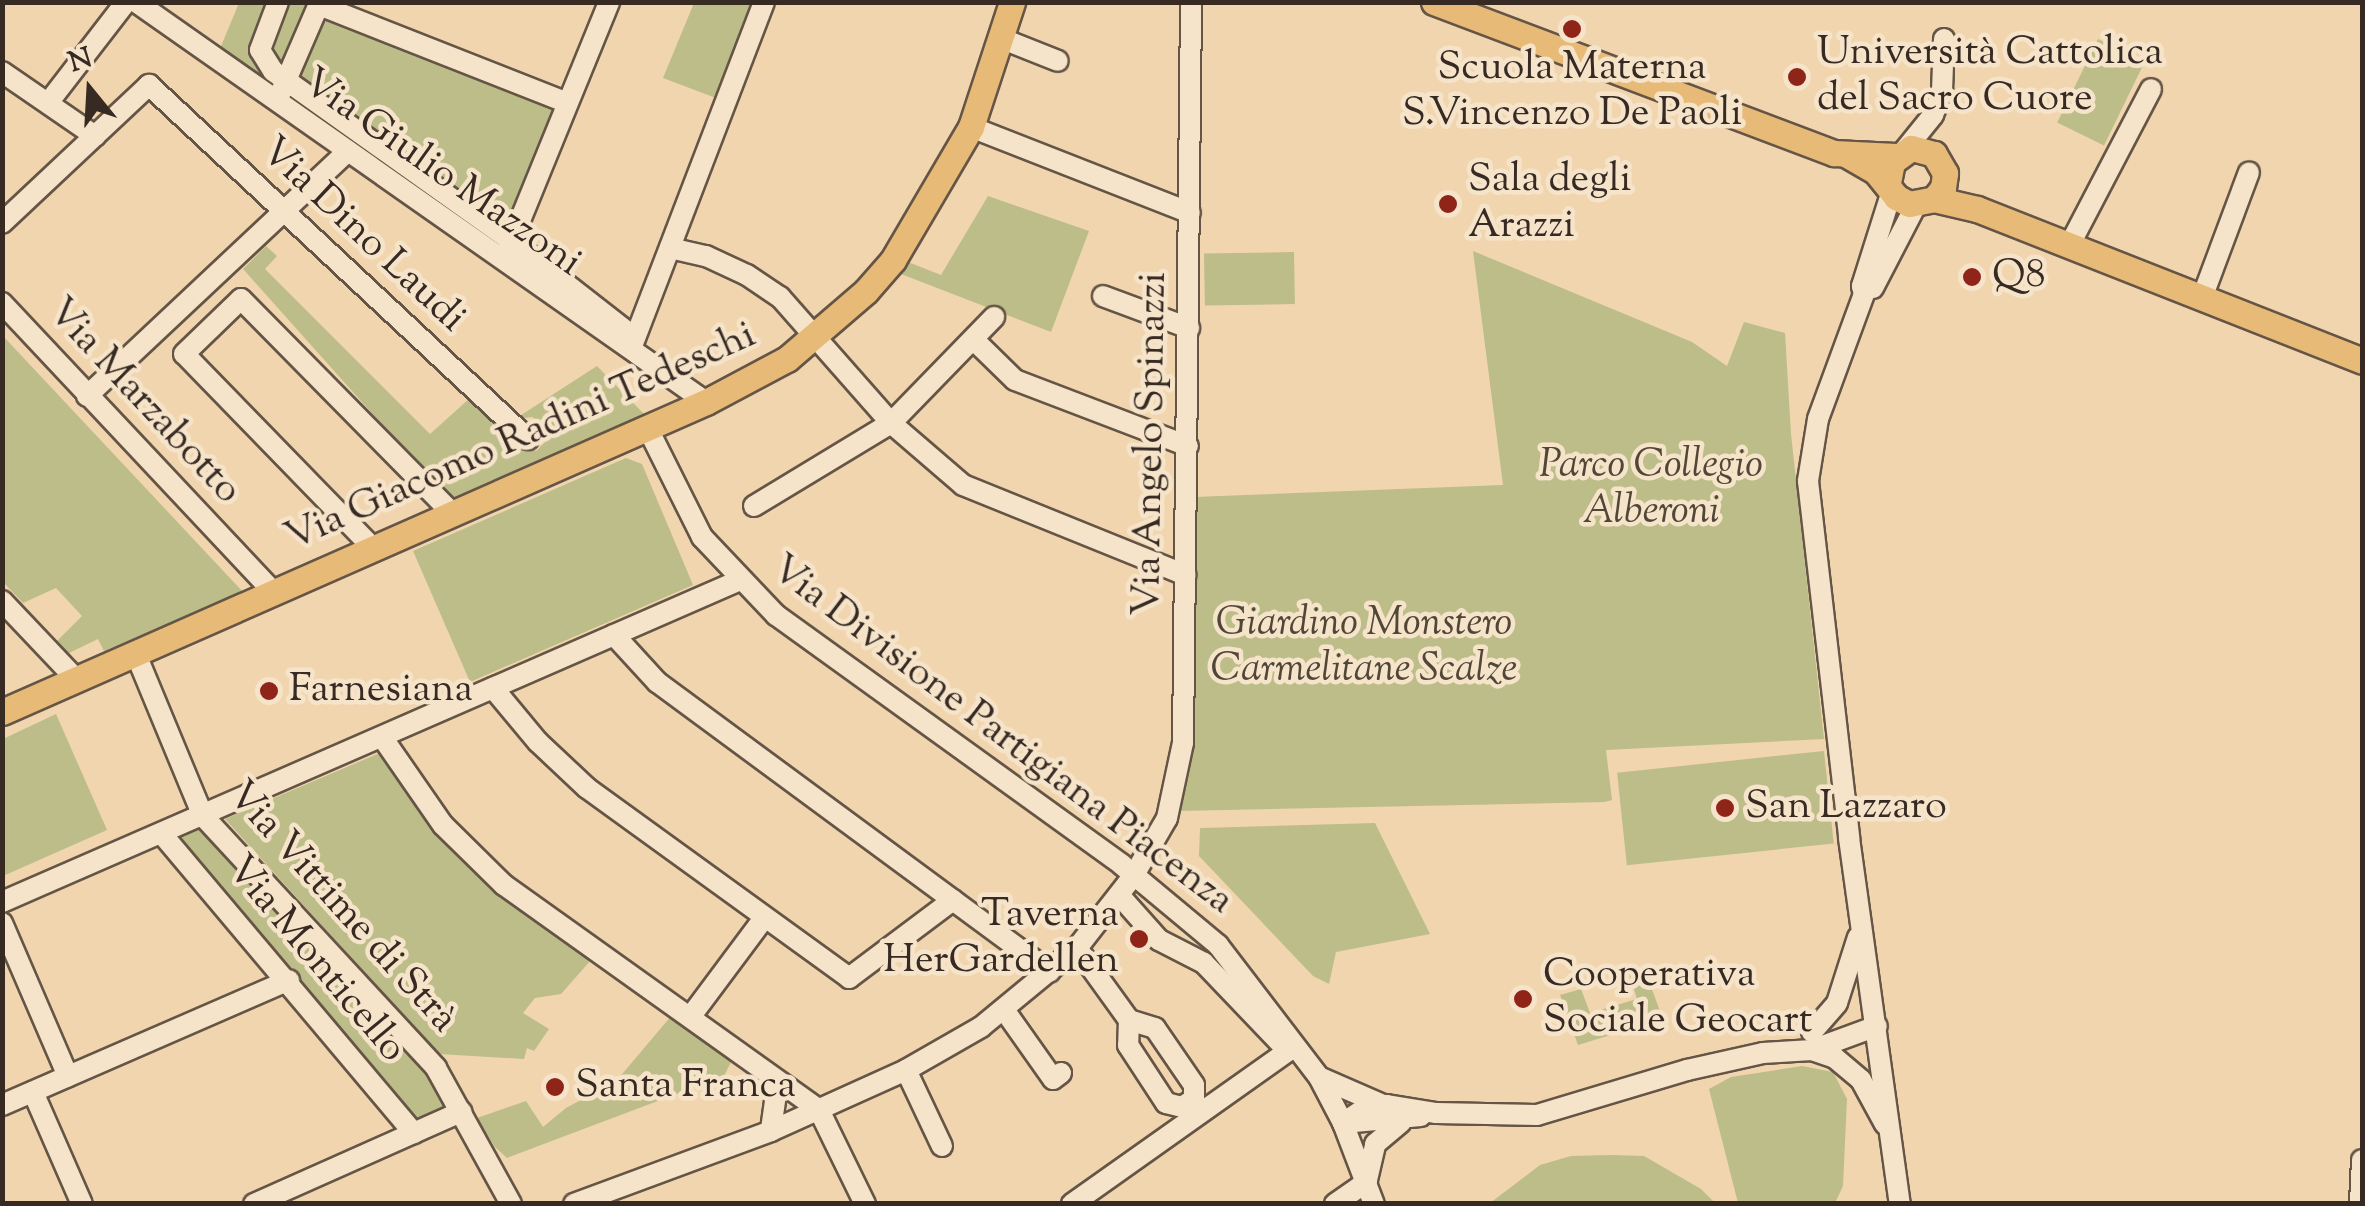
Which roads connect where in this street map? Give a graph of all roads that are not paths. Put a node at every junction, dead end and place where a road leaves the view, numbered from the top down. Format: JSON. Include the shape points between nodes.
{"nodes":[{"id":1,"x":126,"y":2,"type":"edge"},
{"id":2,"x":136,"y":2,"type":"edge"},
{"id":3,"x":278,"y":2,"type":"edge"},
{"id":4,"x":609,"y":2,"type":"edge"},
{"id":5,"x":764,"y":2,"type":"edge"},
{"id":6,"x":1012,"y":2,"type":"edge"},
{"id":7,"x":1191,"y":2,"type":"edge"},
{"id":8,"x":1434,"y":2,"type":"edge"},
{"id":9,"x":319,"y":4,"type":"edge"},
{"id":10,"x":1000,"y":38,"type":"junction"},
{"id":11,"x":1944,"y":39,"type":"dead end"},
{"id":12,"x":1058,"y":61,"type":"dead end"},
{"id":13,"x":2,"y":72,"type":"edge"},
{"id":14,"x":286,"y":80,"type":"junction"},
{"id":15,"x":2152,"y":90,"type":"dead end"},
{"id":16,"x":276,"y":101,"type":"junction"},
{"id":17,"x":565,"y":102,"type":"junction"},
{"id":18,"x":48,"y":103,"type":"junction"},
{"id":19,"x":1933,"y":114,"type":"junction"},
{"id":20,"x":971,"y":127,"type":"junction"},
{"id":21,"x":95,"y":136,"type":"junction"},
{"id":22,"x":348,"y":152,"type":"junction"},
{"id":23,"x":1900,"y":153,"type":"junction"},
{"id":24,"x":1847,"y":156,"type":"junction"},
{"id":25,"x":1942,"y":166,"type":"junction"},
{"id":26,"x":2248,"y":172,"type":"dead end"},
{"id":27,"x":1890,"y":187,"type":"junction"},
{"id":28,"x":1925,"y":202,"type":"junction"},
{"id":29,"x":1977,"y":209,"type":"junction"},
{"id":30,"x":284,"y":212,"type":"junction"},
{"id":31,"x":1190,"y":213,"type":"junction"},
{"id":32,"x":2,"y":223,"type":"edge"},
{"id":33,"x":2069,"y":246,"type":"junction"},
{"id":34,"x":670,"y":248,"type":"junction"},
{"id":35,"x":508,"y":251,"type":"junction"},
{"id":36,"x":1864,"y":294,"type":"junction"},
{"id":37,"x":1103,"y":296,"type":"dead end"},
{"id":38,"x":2202,"y":298,"type":"junction"},
{"id":39,"x":2,"y":303,"type":"edge"},
{"id":40,"x":185,"y":305,"type":"junction"},
{"id":41,"x":994,"y":317,"type":"dead end"},
{"id":42,"x":1189,"y":328,"type":"junction"},
{"id":43,"x":209,"y":330,"type":"junction"},
{"id":44,"x":816,"y":336,"type":"junction"},
{"id":45,"x":974,"y":340,"type":"junction"},
{"id":46,"x":633,"y":344,"type":"junction"},
{"id":47,"x":2362,"y":361,"type":"edge"},
{"id":48,"x":87,"y":396,"type":"junction"},
{"id":49,"x":706,"y":402,"type":"junction"},
{"id":50,"x":891,"y":424,"type":"junction"},
{"id":51,"x":648,"y":427,"type":"junction"},
{"id":52,"x":528,"y":438,"type":"dead end"},
{"id":53,"x":1188,"y":446,"type":"junction"},
{"id":54,"x":754,"y":506,"type":"dead end"},
{"id":55,"x":451,"y":512,"type":"junction"},
{"id":56,"x":372,"y":548,"type":"junction"},
{"id":57,"x":1186,"y":575,"type":"junction"},
{"id":58,"x":740,"y":580,"type":"junction"},
{"id":59,"x":273,"y":592,"type":"junction"},
{"id":60,"x":2,"y":602,"type":"edge"},
{"id":61,"x":614,"y":635,"type":"junction"},
{"id":62,"x":135,"y":652,"type":"junction"},
{"id":63,"x":76,"y":679,"type":"junction"},
{"id":64,"x":493,"y":688,"type":"junction"},
{"id":65,"x":2,"y":712,"type":"edge"},
{"id":66,"x":382,"y":737,"type":"junction"},
{"id":67,"x":203,"y":816,"type":"junction"},
{"id":68,"x":162,"y":834,"type":"junction"},
{"id":69,"x":1134,"y":876,"type":"junction"},
{"id":70,"x":1119,"y":895,"type":"junction"},
{"id":71,"x":953,"y":900,"type":"junction"},
{"id":72,"x":2,"y":902,"type":"edge"},
{"id":73,"x":764,"y":918,"type":"junction"},
{"id":74,"x":2,"y":923,"type":"edge"},
{"id":75,"x":1861,"y":923,"type":"junction"},
{"id":76,"x":1076,"y":948,"type":"junction"},
{"id":77,"x":1050,"y":972,"type":"junction"},
{"id":78,"x":289,"y":980,"type":"junction"},
{"id":79,"x":1005,"y":1011,"type":"junction"},
{"id":80,"x":691,"y":1016,"type":"junction"},
{"id":81,"x":1129,"y":1020,"type":"dead end"},
{"id":82,"x":1876,"y":1026,"type":"junction"},
{"id":83,"x":1812,"y":1041,"type":"junction"},
{"id":84,"x":906,"y":1070,"type":"junction"},
{"id":85,"x":767,"y":1072,"type":"junction"},
{"id":86,"x":1061,"y":1073,"type":"dead end"},
{"id":87,"x":68,"y":1076,"type":"junction"},
{"id":88,"x":1319,"y":1077,"type":"junction"},
{"id":89,"x":32,"y":1092,"type":"junction"},
{"id":90,"x":2,"y":1105,"type":"edge"},
{"id":91,"x":1387,"y":1105,"type":"junction"},
{"id":92,"x":819,"y":1110,"type":"junction"},
{"id":93,"x":461,"y":1112,"type":"junction"},
{"id":94,"x":1436,"y":1113,"type":"junction"},
{"id":95,"x":1406,"y":1120,"type":"junction"},
{"id":96,"x":1344,"y":1124,"type":"junction"},
{"id":97,"x":772,"y":1131,"type":"junction"},
{"id":98,"x":414,"y":1132,"type":"junction"},
{"id":99,"x":1893,"y":1139,"type":"junction"},
{"id":100,"x":942,"y":1146,"type":"dead end"},
{"id":101,"x":2362,"y":1160,"type":"edge"},
{"id":102,"x":1367,"y":1182,"type":"junction"},
{"id":103,"x":276,"y":1199,"type":"edge"},
{"id":104,"x":82,"y":1204,"type":"edge"},
{"id":105,"x":254,"y":1204,"type":"edge"},
{"id":106,"x":510,"y":1204,"type":"edge"},
{"id":107,"x":574,"y":1204,"type":"edge"},
{"id":108,"x":865,"y":1204,"type":"edge"},
{"id":109,"x":1072,"y":1204,"type":"edge"},
{"id":110,"x":1335,"y":1204,"type":"edge"},
{"id":111,"x":1374,"y":1204,"type":"edge"},
{"id":112,"x":1900,"y":1204,"type":"edge"},
{"id":113,"x":2360,"y":1204,"type":"edge"}],
"edges":[{"from":1,"to":18,"type":"street"},
{"from":2,"to":16,"type":"street","name":"Via Giulio Mazzoni"},
{"from":3,"to":14,"type":"street","via":[[260,50]]},
{"from":4,"to":17,"type":"street"},
{"from":5,"to":34,"type":"street"},
{"from":6,"to":10,"type":"main road","name":"Via Giacomo Radini Tedeschi"},
{"from":7,"to":31,"type":"street","name":"Via Angelo Spinazzi"},
{"from":8,"to":24,"type":"main road"},
{"from":9,"to":14,"type":"street"},
{"from":9,"to":17,"type":"street"},
{"from":10,"to":12,"type":"street"},
{"from":10,"to":20,"type":"main road","name":"Via Giacomo Radini Tedeschi"},
{"from":11,"to":19,"type":"street","via":[[1942,90]]},
{"from":13,"to":18,"type":"street"},
{"from":14,"to":16,"type":"street"},
{"from":14,"to":35,"type":"street"},
{"from":15,"to":33,"type":"street"},
{"from":16,"to":22,"type":"street","name":"Via Giulio Mazzoni"},
{"from":17,"to":35,"type":"street"},
{"from":18,"to":21,"type":"street"},
{"from":19,"to":23,"type":"street"},
{"from":19,"to":25,"type":"street"},
{"from":20,"to":31,"type":"street"},
{"from":20,"to":44,"type":"main road","name":"Via Giacomo Radini Tedeschi","via":[[893,260]]},
{"from":21,"to":30,"type":"street","name":"Via Dino Laudi","via":[[149,85]]},
{"from":21,"to":32,"type":"street"},
{"from":22,"to":30,"type":"street"},
{"from":22,"to":35,"type":"street","name":"Via Giulio Mazzoni"},
{"from":23,"to":24,"type":"main road"},
{"from":23,"to":25,"type":"main road","via":[[1927,150]]},
{"from":23,"to":27,"type":"main road","via":[[1889,168]]},
{"from":24,"to":27,"type":"main road"},
{"from":25,"to":28,"type":"main road"},
{"from":25,"to":29,"type":"main road"},
{"from":26,"to":38,"type":"street"},
{"from":27,"to":28,"type":"main road","via":[[1902,202]]},
{"from":27,"to":36,"type":"street"},
{"from":28,"to":29,"type":"main road"},
{"from":28,"to":36,"type":"street"},
{"from":29,"to":33,"type":"main road"},
{"from":30,"to":40,"type":"street"},
{"from":30,"to":52,"type":"street","name":"Via Dino Laudi"},
{"from":31,"to":42,"type":"street","name":"Via Angelo Spinazzi"},
{"from":33,"to":38,"type":"main road"},
{"from":34,"to":44,"type":"street","via":[[747,274]]},
{"from":34,"to":46,"type":"street"},
{"from":35,"to":46,"type":"street"},
{"from":36,"to":75,"type":"street","via":[[1818,419],[1808,481]]},
{"from":37,"to":42,"type":"street"},
{"from":38,"to":47,"type":"main road"},
{"from":39,"to":48,"type":"street","name":"Via Marzabotto"},
{"from":40,"to":43,"type":"street"},
{"from":40,"to":48,"type":"street"},
{"from":41,"to":45,"type":"street"},
{"from":42,"to":53,"type":"street","name":"Via Angelo Spinazzi"},
{"from":43,"to":55,"type":"street","via":[[241,298]]},
{"from":43,"to":56,"type":"street","via":[[184,354]]},
{"from":44,"to":49,"type":"main road","name":"Via Giacomo Radini Tedeschi","via":[[771,370]]},
{"from":44,"to":50,"type":"street"},
{"from":45,"to":50,"type":"street"},
{"from":45,"to":53,"type":"street","via":[[1015,380]]},
{"from":46,"to":49,"type":"street"},
{"from":48,"to":59,"type":"street","name":"Via Marzabotto"},
{"from":49,"to":51,"type":"main road","name":"Via Giacomo Radini Tedeschi"},
{"from":50,"to":54,"type":"street"},
{"from":50,"to":57,"type":"street","via":[[963,485]]},
{"from":51,"to":55,"type":"main road","name":"Via Giacomo Radini Tedeschi"},
{"from":51,"to":58,"type":"street","name":"Via Divisione Partigiana Piacenza","via":[[692,521]]},
{"from":53,"to":57,"type":"street","name":"Via Angelo Spinazzi"},
{"from":55,"to":56,"type":"main road","name":"Via Giacomo Radini Tedeschi"},
{"from":56,"to":59,"type":"main road","name":"Via Giacomo Radini Tedeschi"},
{"from":57,"to":69,"type":"street","name":"Via Angelo Spinazzi","via":[[1183,743],[1167,818]]},
{"from":58,"to":61,"type":"street"},
{"from":58,"to":69,"type":"street","name":"Via Divisione Partigiana Piacenza","via":[[776,614]]},
{"from":59,"to":62,"type":"main road","name":"Via Giacomo Radini Tedeschi"},
{"from":60,"to":63,"type":"street"},
{"from":61,"to":64,"type":"street"},
{"from":61,"to":71,"type":"street","via":[[657,682]]},
{"from":62,"to":63,"type":"main road","name":"Via Giacomo Radini Tedeschi"},
{"from":62,"to":67,"type":"street","name":"Via Vittime di Strà"},
{"from":63,"to":65,"type":"main road","name":"Via Giacomo Radini Tedeschi"},
{"from":64,"to":66,"type":"street"},
{"from":64,"to":73,"type":"street","via":[[587,788]]},
{"from":66,"to":67,"type":"street"},
{"from":66,"to":80,"type":"street","via":[[444,825],[504,884]]},
{"from":67,"to":68,"type":"street"},
{"from":67,"to":93,"type":"street","name":"Via Vittime di Strà","via":[[436,1068]]},
{"from":68,"to":72,"type":"street"},
{"from":68,"to":78,"type":"street","name":"Via Monticello"},
{"from":69,"to":70,"type":"street","name":"Via Angelo Spinazzi"},
{"from":69,"to":88,"type":"street","name":"Via Divisione Partigiana Piacenza","via":[[1218,945]]},
{"from":70,"to":76,"type":"street","name":"Via Angelo Spinazzi"},
{"from":70,"to":109,"type":"street","via":[[1158,940],[1204,963],[1288,1051]]},
{"from":71,"to":73,"type":"street","via":[[849,978]]},
{"from":71,"to":77,"type":"street"},
{"from":73,"to":80,"type":"street"},
{"from":74,"to":87,"type":"street"},
{"from":75,"to":82,"type":"street"},
{"from":75,"to":83,"type":"street","via":[[1838,1003]]},
{"from":76,"to":77,"type":"street","name":"Via Angelo Spinazzi"},
{"from":76,"to":81,"type":"street"},
{"from":77,"to":79,"type":"street","name":"Via Angelo Spinazzi"},
{"from":78,"to":87,"type":"street"},
{"from":78,"to":98,"type":"street","name":"Via Monticello"},
{"from":79,"to":84,"type":"street","name":"Via Angelo Spinazzi"},
{"from":79,"to":86,"type":"street","via":[[1053,1079]]},
{"from":80,"to":85,"type":"street"},
{"from":82,"to":83,"type":"street"},
{"from":82,"to":99,"type":"street"},
{"from":83,"to":94,"type":"street","via":[[1537,1115]]},
{"from":83,"to":99,"type":"street","via":[[1861,1080]]},
{"from":84,"to":92,"type":"street","name":"Via Angelo Spinazzi"},
{"from":84,"to":100,"type":"street"},
{"from":85,"to":92,"type":"street"},
{"from":85,"to":97,"type":"street","via":[[776,1094]]},
{"from":87,"to":89,"type":"street"},
{"from":88,"to":91,"type":"street"},
{"from":88,"to":96,"type":"street","name":"Via Divisione Partigiana Piacenza"},
{"from":89,"to":90,"type":"street"},
{"from":89,"to":104,"type":"street"},
{"from":91,"to":94,"type":"street"},
{"from":91,"to":96,"type":"street","via":[[1364,1109]]},
{"from":92,"to":97,"type":"street","name":"Via Angelo Spinazzi"},
{"from":92,"to":108,"type":"street"},
{"from":93,"to":98,"type":"street"},
{"from":93,"to":106,"type":"street","name":"Via Vittime di Strà"},
{"from":94,"to":95,"type":"street"},
{"from":95,"to":96,"type":"street"},
{"from":95,"to":102,"type":"street","via":[[1375,1144]]},
{"from":96,"to":102,"type":"street","name":"Via Divisione Partigiana Piacenza"},
{"from":97,"to":107,"type":"street","name":"Via Angelo Spinazzi"},
{"from":98,"to":103,"type":"street"},
{"from":99,"to":112,"type":"street"},
{"from":101,"to":113,"type":"street"},
{"from":102,"to":110,"type":"street"},
{"from":102,"to":111,"type":"street","name":"Via Divisione Partigiana Piacenza"},
{"from":103,"to":105,"type":"street"}]}
